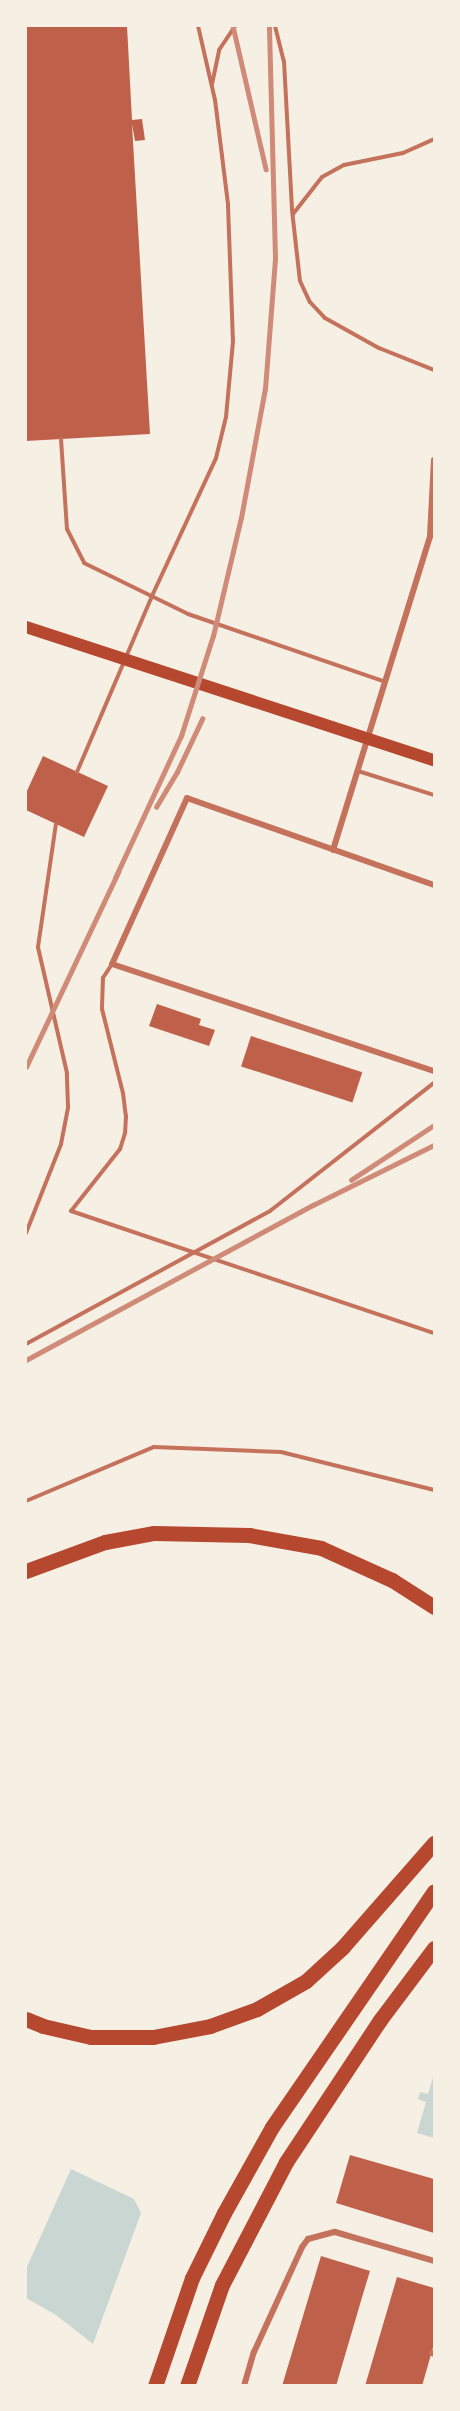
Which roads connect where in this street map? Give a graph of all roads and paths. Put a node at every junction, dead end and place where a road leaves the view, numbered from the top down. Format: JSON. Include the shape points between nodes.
{"nodes":[{"id":1,"x":198,"y":26,"type":"edge"},
{"id":2,"x":235,"y":26,"type":"edge"},
{"id":3,"x":275,"y":26,"type":"edge"},
{"id":4,"x":212,"y":88,"type":"junction"},
{"id":5,"x":435,"y":138,"type":"edge"},
{"id":6,"x":293,"y":215,"type":"junction"},
{"id":7,"x":435,"y":370,"type":"edge"},
{"id":8,"x":61,"y":439,"type":"dead end"},
{"id":9,"x":435,"y":460,"type":"edge"},
{"id":10,"x":152,"y":596,"type":"junction"},
{"id":11,"x":26,"y":627,"type":"edge"},
{"id":12,"x":385,"y":682,"type":"junction"},
{"id":13,"x":435,"y":760,"type":"edge"},
{"id":14,"x":357,"y":770,"type":"junction"},
{"id":15,"x":77,"y":772,"type":"dead end"},
{"id":16,"x":435,"y":795,"type":"edge"},
{"id":17,"x":56,"y":824,"type":"dead end"},
{"id":18,"x":333,"y":850,"type":"junction"},
{"id":19,"x":435,"y":885,"type":"edge"},
{"id":20,"x":112,"y":964,"type":"junction"},
{"id":21,"x":435,"y":1071,"type":"edge"},
{"id":22,"x":435,"y":1083,"type":"edge"},
{"id":23,"x":26,"y":1233,"type":"edge"},
{"id":24,"x":194,"y":1253,"type":"junction"},
{"id":25,"x":435,"y":1333,"type":"edge"},
{"id":26,"x":26,"y":1344,"type":"edge"},
{"id":27,"x":435,"y":1490,"type":"edge"},
{"id":28,"x":26,"y":1501,"type":"edge"},
{"id":29,"x":26,"y":1571,"type":"edge"},
{"id":30,"x":435,"y":1606,"type":"edge"},
{"id":31,"x":435,"y":1843,"type":"edge"},
{"id":32,"x":435,"y":1890,"type":"edge"},
{"id":33,"x":435,"y":1948,"type":"edge"},
{"id":34,"x":26,"y":2019,"type":"edge"},
{"id":35,"x":435,"y":2261,"type":"edge"},
{"id":36,"x":155,"y":2385,"type":"edge"},
{"id":37,"x":187,"y":2385,"type":"edge"},
{"id":38,"x":244,"y":2385,"type":"edge"}],
"edges":[{"from":1,"to":4,"type":"lane"},
{"from":2,"to":4,"type":"lane","via":[[219,50]]},
{"from":3,"to":6,"type":"lane","via":[[285,61]]},
{"from":4,"to":10,"type":"lane","via":[[228,204],[231,377],[216,458]]},
{"from":5,"to":6,"type":"lane","via":[[403,153],[348,164],[322,177]]},
{"from":6,"to":7,"type":"lane","via":[[300,281],[310,302],[325,318],[379,348]]},
{"from":8,"to":10,"type":"lane","via":[[67,530],[84,563]]},
{"from":9,"to":12,"type":"street","via":[[430,536]]},
{"from":10,"to":12,"type":"lane","via":[[188,614]]},
{"from":10,"to":15,"type":"lane"},
{"from":11,"to":13,"type":"main road"},
{"from":12,"to":14,"type":"street"},
{"from":14,"to":16,"type":"lane"},
{"from":14,"to":18,"type":"street"},
{"from":17,"to":23,"type":"lane","via":[[38,947],[67,1074],[68,1107],[61,1144]]},
{"from":18,"to":19,"type":"street"},
{"from":18,"to":20,"type":"street","via":[[187,798]]},
{"from":20,"to":21,"type":"street"},
{"from":20,"to":24,"type":"lane","via":[[103,978],[102,1009],[123,1093],[125,1133],[120,1149],[71,1210]]},
{"from":22,"to":24,"type":"lane","via":[[270,1211]]},
{"from":24,"to":25,"type":"lane"},
{"from":24,"to":26,"type":"lane"},
{"from":27,"to":28,"type":"lane","via":[[281,1452],[154,1447]]},
{"from":29,"to":30,"type":"highway","via":[[105,1542],[154,1533],[249,1535],[321,1548],[383,1575]]},
{"from":31,"to":34,"type":"highway","via":[[342,1948],[306,1982],[257,2009],[210,2026],[153,2037],[91,2037]]},
{"from":32,"to":36,"type":"highway","via":[[272,2127],[192,2277]]},
{"from":33,"to":37,"type":"highway","via":[[380,2020],[286,2162],[222,2285]]},
{"from":35,"to":38,"type":"street","via":[[335,2232],[308,2239],[254,2352]]}]}
